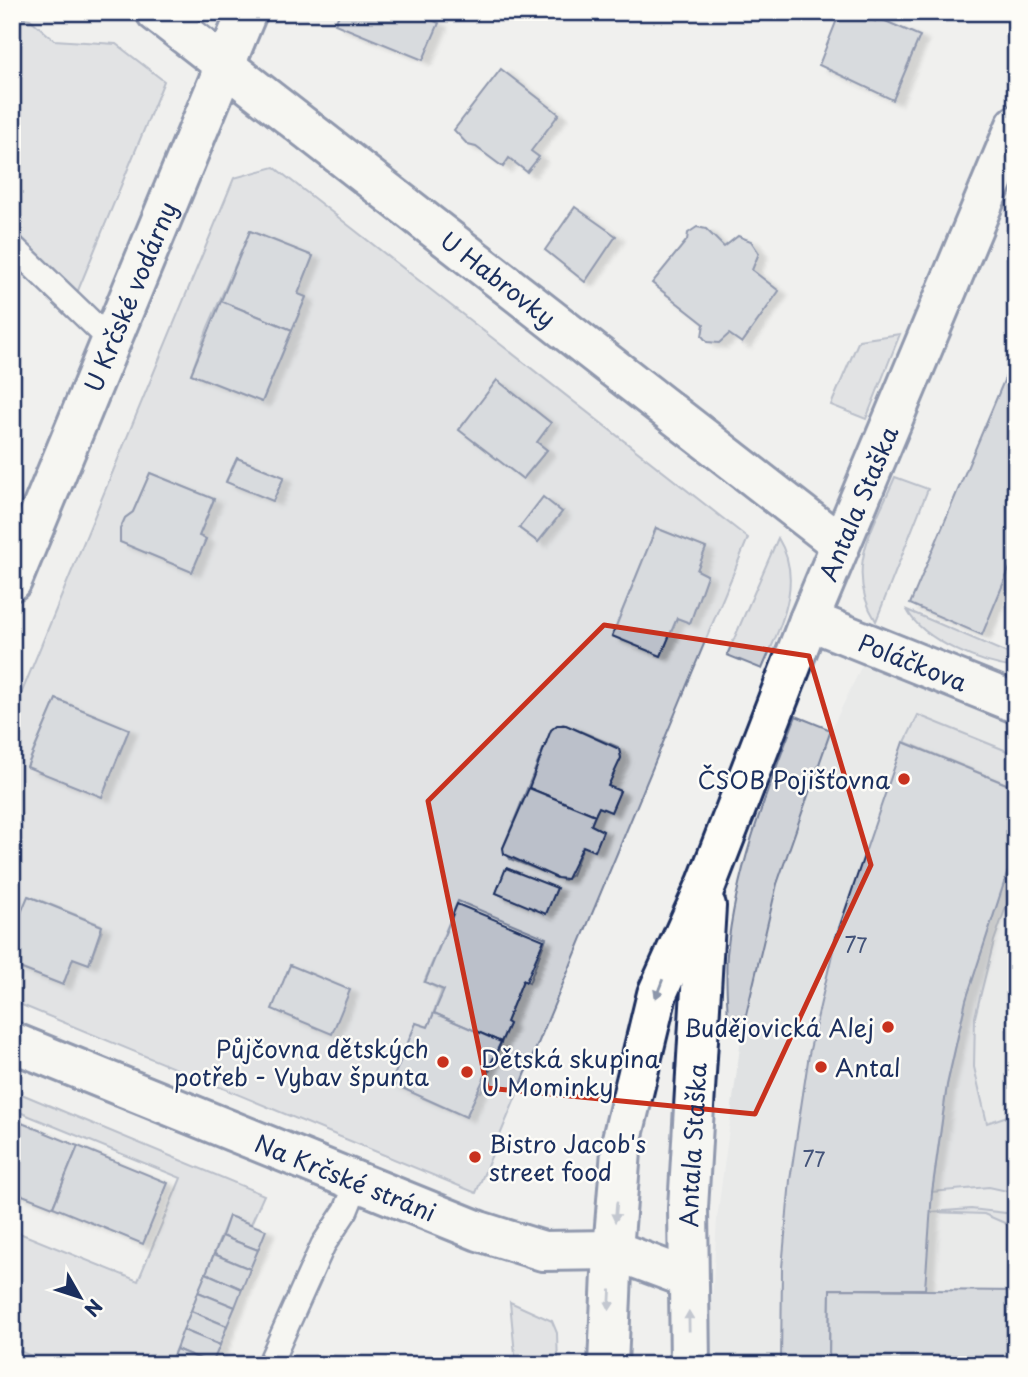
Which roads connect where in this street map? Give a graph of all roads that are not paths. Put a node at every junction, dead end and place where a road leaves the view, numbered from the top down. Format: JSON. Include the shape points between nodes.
{"nodes":[{"id":1,"x":156,"y":12,"type":"edge"},
{"id":2,"x":247,"y":12,"type":"edge"},
{"id":3,"x":225,"y":66,"type":"junction"},
{"id":4,"x":1016,"y":125,"type":"edge"},
{"id":5,"x":12,"y":246,"type":"edge"},
{"id":6,"x":111,"y":341,"type":"junction"},
{"id":7,"x":840,"y":544,"type":"junction"},
{"id":8,"x":12,"y":581,"type":"edge"},
{"id":9,"x":809,"y":620,"type":"junction"},
{"id":10,"x":1016,"y":703,"type":"edge"},
{"id":11,"x":707,"y":883,"type":"junction"},
{"id":12,"x":12,"y":1042,"type":"edge"},
{"id":13,"x":357,"y":1183,"type":"junction"},
{"id":14,"x":613,"y":1250,"type":"junction"},
{"id":15,"x":688,"y":1278,"type":"junction"},
{"id":16,"x":270,"y":1365,"type":"edge"},
{"id":17,"x":608,"y":1365,"type":"edge"},
{"id":18,"x":690,"y":1365,"type":"edge"}],
"edges":[{"from":1,"to":3,"type":"street","name":"U Habrovky"},
{"from":2,"to":3,"type":"street","name":"U Krčské vodárny"},
{"from":3,"to":6,"type":"street","name":"U Krčské vodárny"},
{"from":3,"to":7,"type":"street","name":"U Habrovky"},
{"from":4,"to":7,"type":"street","name":"Antala Staška"},
{"from":5,"to":6,"type":"lane"},
{"from":6,"to":8,"type":"street","name":"U Krčské vodárny"},
{"from":7,"to":9,"type":"street","name":"Antala Staška"},
{"from":9,"to":10,"type":"street","name":"Poláčkova"},
{"from":9,"to":11,"type":"street","name":"Antala Staška"},
{"from":11,"to":14,"type":"street","name":"Antala Staška","one_way":true,"via":[[657,994],[622,1139]]},
{"from":11,"to":15,"type":"street","name":"Antala Staška"},
{"from":12,"to":13,"type":"street","name":"Na Krčské stráni"},
{"from":13,"to":14,"type":"street","name":"Na Krčské stráni","via":[[543,1251]]},
{"from":13,"to":16,"type":"lane","via":[[323,1245]]},
{"from":14,"to":15,"type":"street","name":"Na Krčské stráni"},
{"from":14,"to":17,"type":"street","name":"Antala Staška","one_way":true},
{"from":18,"to":15,"type":"street","name":"Antala Staška","one_way":true}]}
